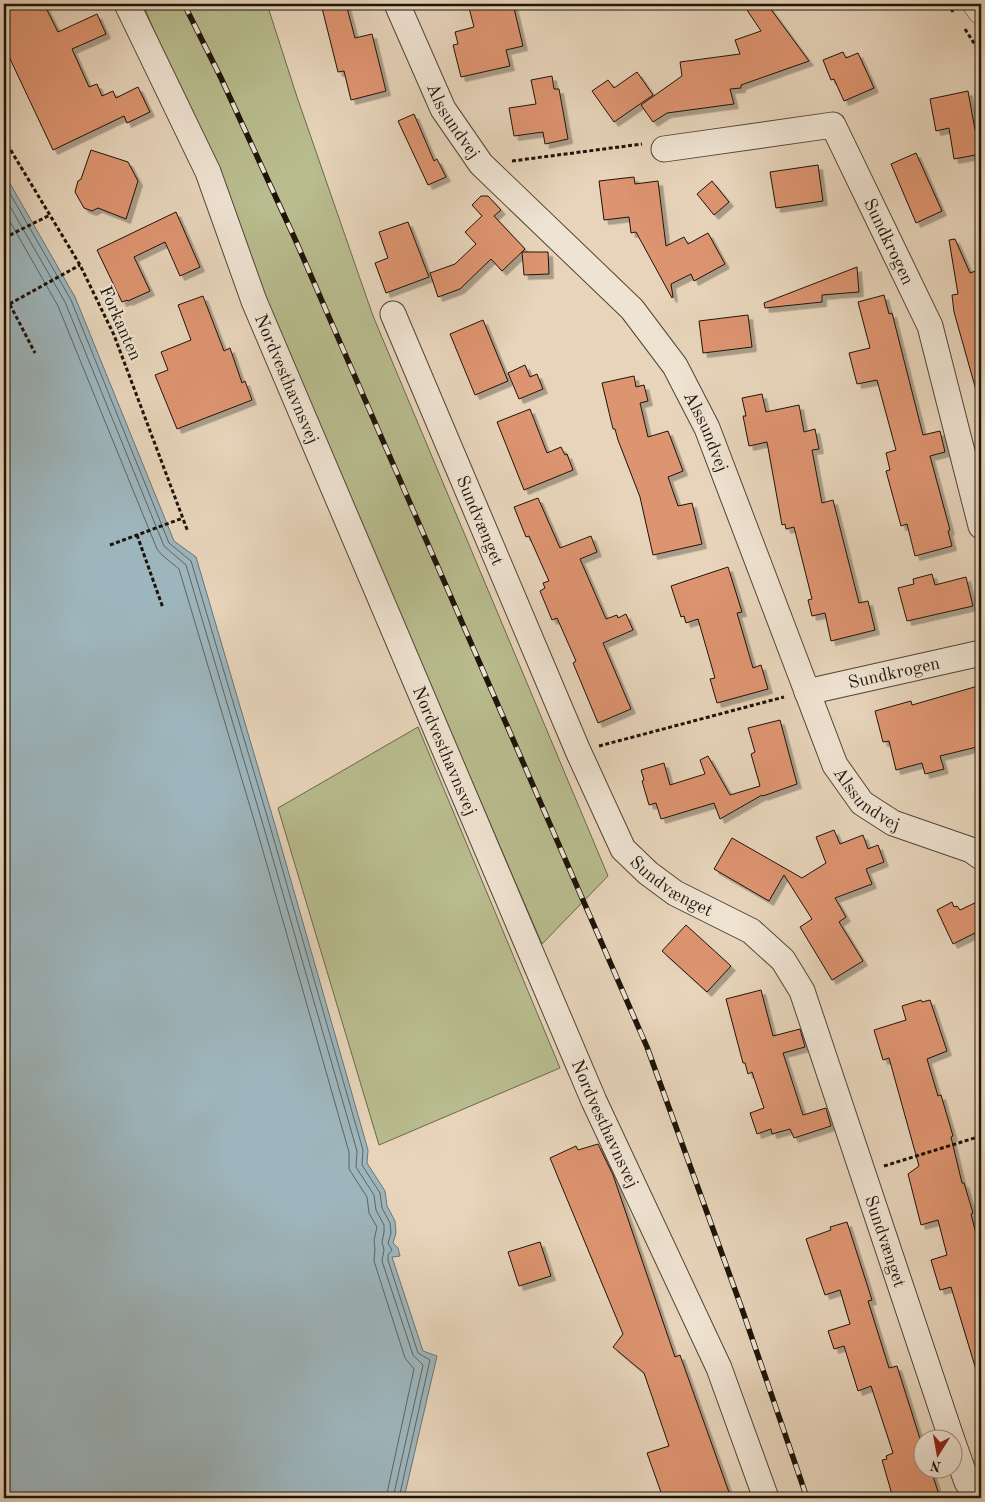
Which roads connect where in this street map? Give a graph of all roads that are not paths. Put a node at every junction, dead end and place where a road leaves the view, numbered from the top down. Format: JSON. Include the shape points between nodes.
{"nodes":[{"id":1,"x":127,"y":4,"type":"edge"},
{"id":2,"x":397,"y":4,"type":"edge"},
{"id":3,"x":977,"y":4,"type":"edge"},
{"id":4,"x":981,"y":10,"type":"edge"},
{"id":5,"x":664,"y":149,"type":"road end"},
{"id":6,"x":393,"y":314,"type":"dead end"},
{"id":7,"x":981,"y":526,"type":"edge"},
{"id":8,"x":981,"y":653,"type":"edge"},
{"id":9,"x":807,"y":692,"type":"junction"},
{"id":10,"x":981,"y":857,"type":"edge"},
{"id":11,"x":949,"y":1430,"type":"edge"},
{"id":12,"x":962,"y":1468,"type":"edge"},
{"id":13,"x":766,"y":1498,"type":"edge"},
{"id":14,"x":980,"y":1498,"type":"edge"}],
"edges":[{"from":1,"to":13,"type":"street","name":"Nordvesthavnsvej","via":[[208,172],[254,301],[594,1101],[719,1368]]},
{"from":2,"to":9,"type":"street","name":"Alssundvej","via":[[444,109],[482,164],[632,308],[676,366],[707,428]]},
{"from":3,"to":4,"type":"street"},
{"from":5,"to":7,"type":"street","name":"Sundkrogen","via":[[833,125],[930,326]]},
{"from":6,"to":11,"type":"street","name":"Sundvænget","via":[[578,751],[623,848],[675,894],[751,931],[783,960],[802,991]]},
{"from":8,"to":9,"type":"street","name":"Sundkrogen"},
{"from":9,"to":10,"type":"street","name":"Alssundvej","via":[[835,765],[862,803],[893,823],[971,850]]},
{"from":12,"to":14,"type":"street","name":"Sundvænget","via":[[967,1482]]}]}
